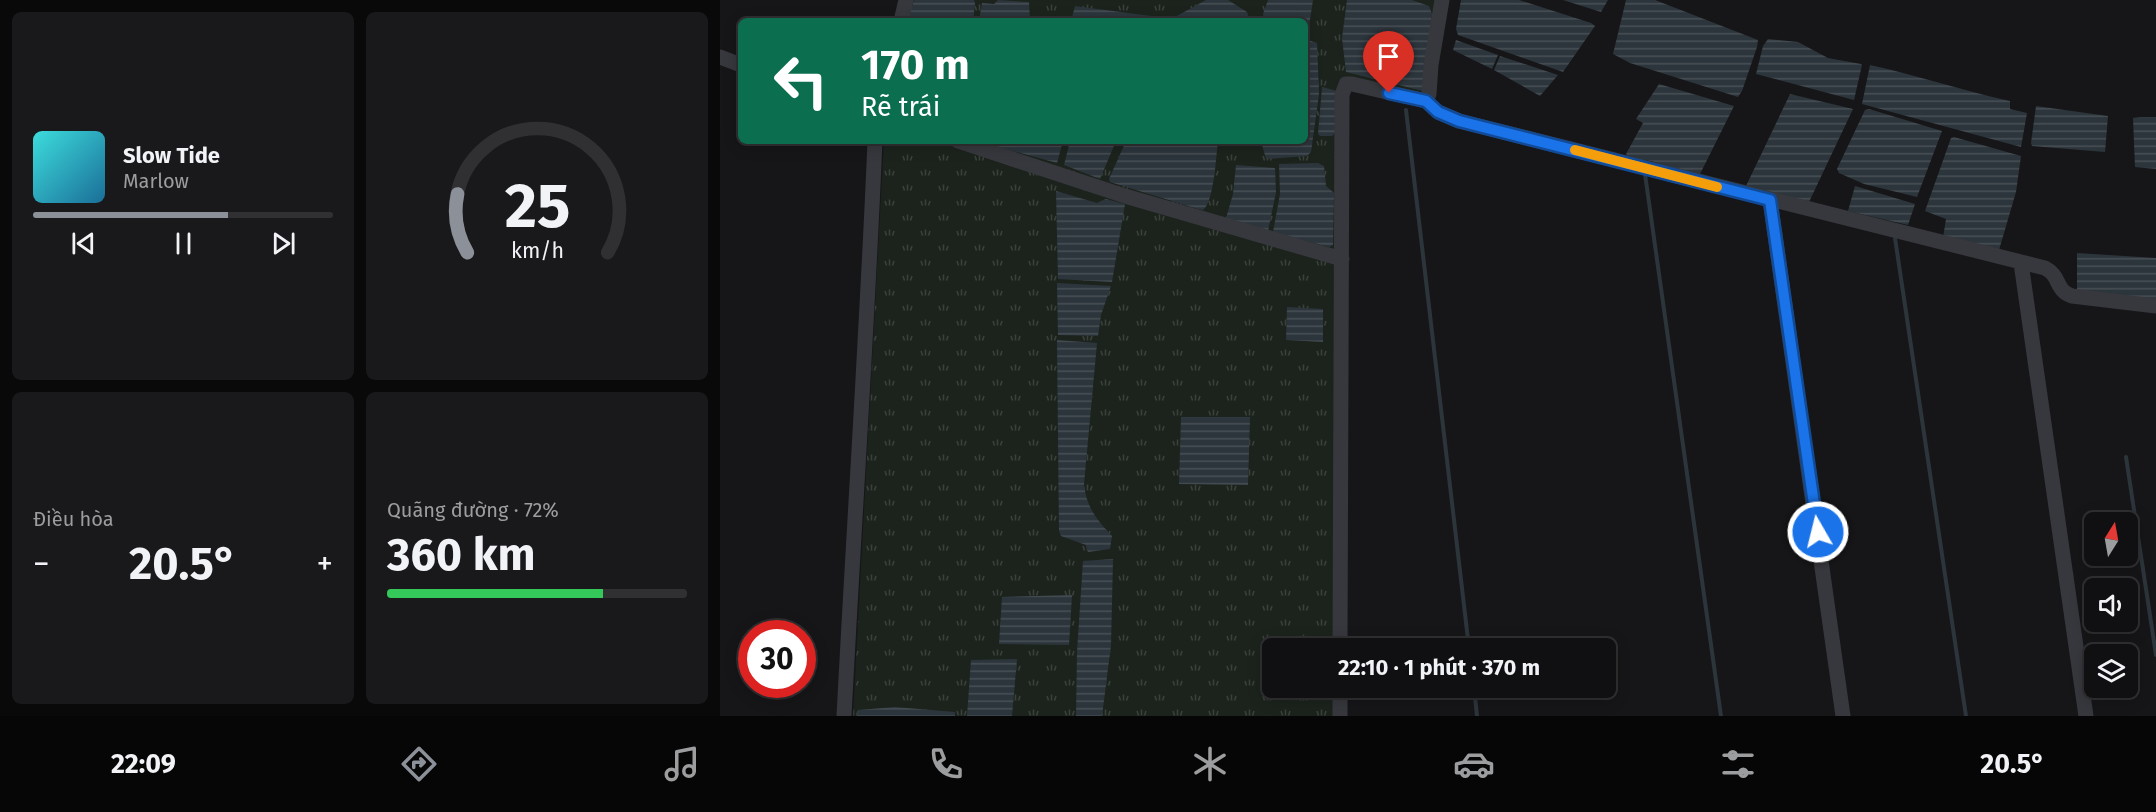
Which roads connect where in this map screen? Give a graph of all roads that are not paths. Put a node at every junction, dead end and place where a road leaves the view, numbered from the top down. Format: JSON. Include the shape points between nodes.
{"nodes":[{"id":1,"x":906,"y":0,"type":"edge"},
{"id":2,"x":1442,"y":0,"type":"edge"},
{"id":3,"x":902,"y":18,"type":"edge"},
{"id":4,"x":720,"y":57,"type":"edge"},
{"id":5,"x":738,"y":64,"type":"edge"},
{"id":6,"x":1426,"y":101,"type":"junction"},
{"id":7,"x":875,"y":144,"type":"edge"},
{"id":8,"x":967,"y":144,"type":"edge"},
{"id":9,"x":1770,"y":200,"type":"junction"},
{"id":10,"x":1342,"y":259,"type":"junction"},
{"id":11,"x":2022,"y":263,"type":"junction"},
{"id":12,"x":2156,"y":306,"type":"edge"},
{"id":13,"x":1340,"y":638,"type":"edge"},
{"id":14,"x":1340,"y":698,"type":"edge"},
{"id":15,"x":844,"y":716,"type":"edge"},
{"id":16,"x":1340,"y":716,"type":"edge"},
{"id":17,"x":1844,"y":716,"type":"edge"},
{"id":18,"x":2086,"y":716,"type":"edge"}],
"edges":[{"from":1,"to":3,"type":"street"},
{"from":2,"to":6,"type":"street"},
{"from":4,"to":5,"type":"street"},
{"from":6,"to":9,"type":"street","via":[[1438,112],[1459,121]]},
{"from":6,"to":10,"type":"street","via":[[1352,84],[1343,89]]},
{"from":7,"to":15,"type":"street"},
{"from":8,"to":10,"type":"street","via":[[1125,196]]},
{"from":9,"to":11,"type":"street"},
{"from":9,"to":17,"type":"street"},
{"from":10,"to":13,"type":"street"},
{"from":11,"to":12,"type":"street","via":[[2050,271],[2065,294]]},
{"from":11,"to":18,"type":"street"},
{"from":14,"to":16,"type":"street"}]}
